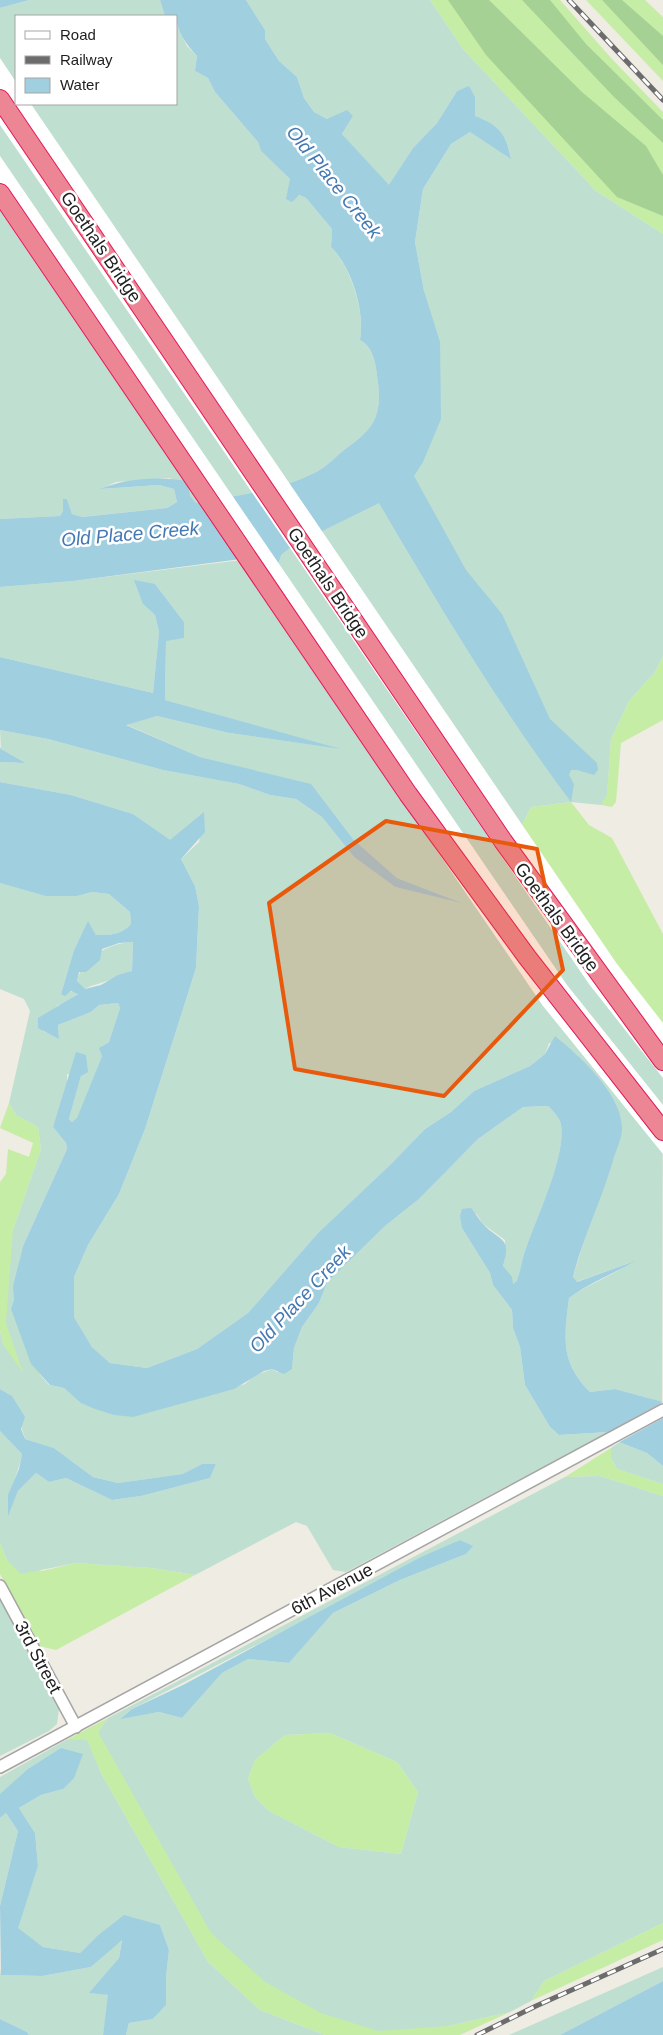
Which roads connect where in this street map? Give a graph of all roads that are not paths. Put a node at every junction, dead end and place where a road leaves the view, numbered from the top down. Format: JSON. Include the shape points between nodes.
{"nodes":[{"id":1,"x":0,"y":99,"type":"edge"},
{"id":2,"x":0,"y":193,"type":"edge"},
{"id":3,"x":663,"y":1061,"type":"edge"},
{"id":4,"x":663,"y":1131,"type":"edge"},
{"id":5,"x":663,"y":1410,"type":"edge"},
{"id":6,"x":0,"y":1586,"type":"edge"},
{"id":7,"x":76,"y":1727,"type":"junction"},
{"id":8,"x":0,"y":1767,"type":"edge"}],
"edges":[{"from":1,"to":3,"type":"highway","name":"Goethals Bridge","via":[[499,834]]},
{"from":2,"to":4,"type":"highway","via":[[408,794],[527,958]]},
{"from":5,"to":7,"type":"street","name":"6th Avenue"},
{"from":6,"to":7,"type":"street","name":"3rd Street"},
{"from":7,"to":8,"type":"street","name":"6th Avenue"}]}
